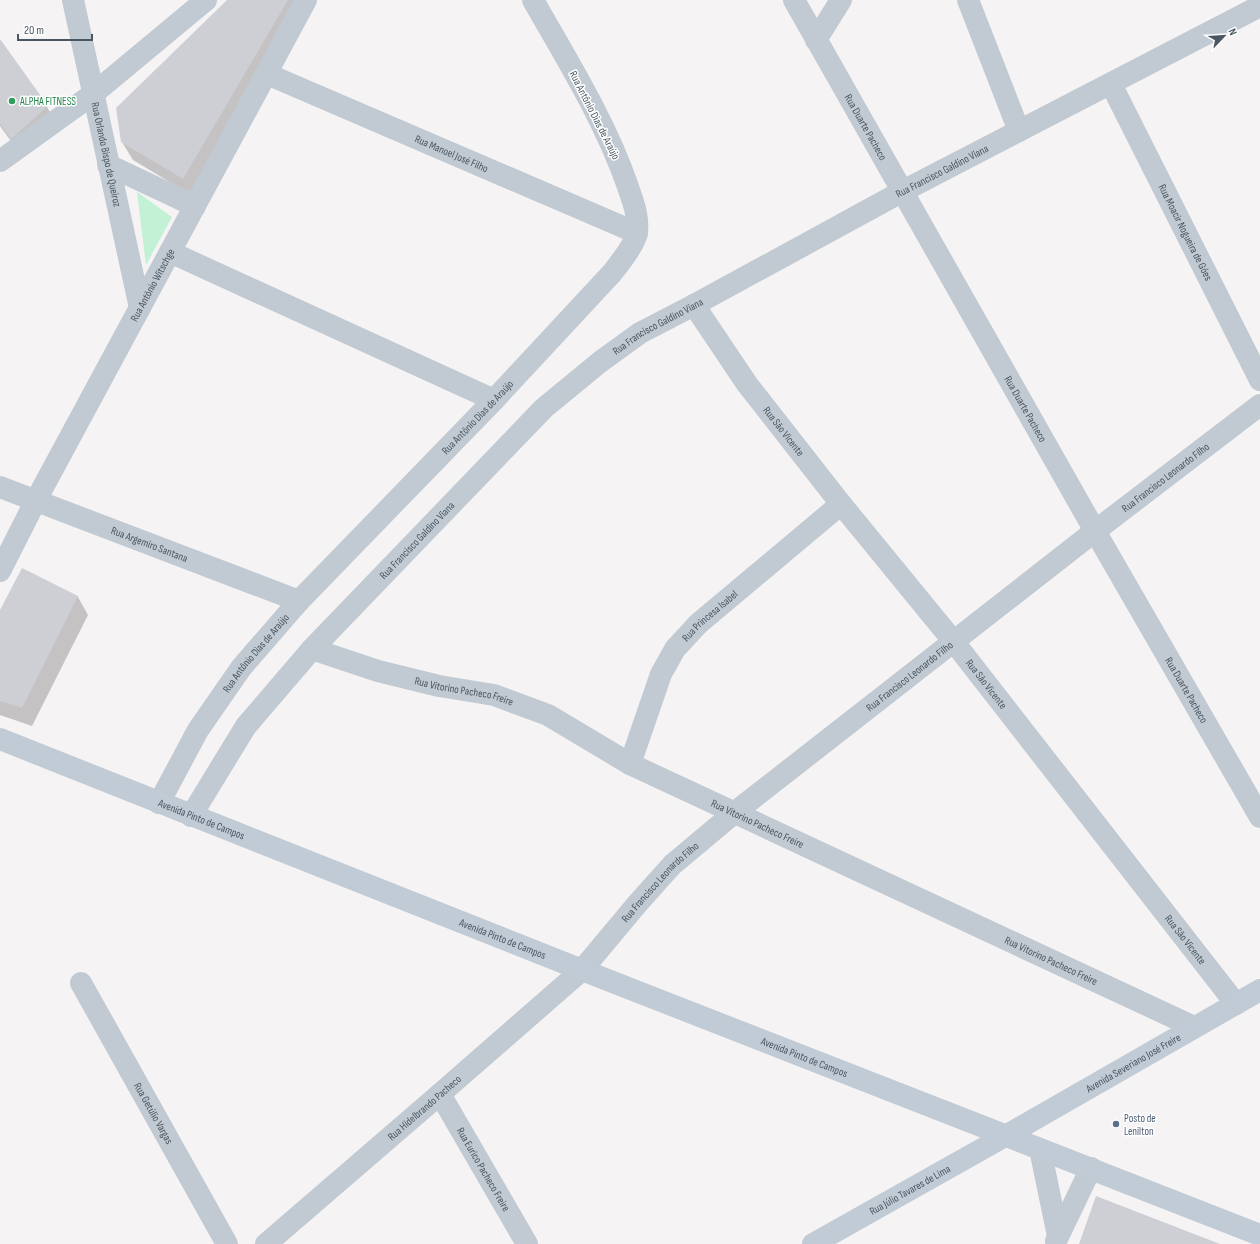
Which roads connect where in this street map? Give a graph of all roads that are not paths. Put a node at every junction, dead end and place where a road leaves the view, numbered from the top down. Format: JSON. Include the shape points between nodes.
{"nodes":[{"id":1,"x":73,"y":0,"type":"edge"},
{"id":2,"x":206,"y":0,"type":"edge"},
{"id":3,"x":306,"y":0,"type":"edge"},
{"id":4,"x":533,"y":0,"type":"edge"},
{"id":5,"x":794,"y":0,"type":"edge"},
{"id":6,"x":841,"y":0,"type":"edge"},
{"id":7,"x":968,"y":0,"type":"edge"},
{"id":8,"x":1260,"y":6,"type":"edge"},
{"id":9,"x":816,"y":40,"type":"junction"},
{"id":10,"x":267,"y":74,"type":"junction"},
{"id":11,"x":1111,"y":84,"type":"junction"},
{"id":12,"x":93,"y":94,"type":"junction"},
{"id":13,"x":1019,"y":131,"type":"junction"},
{"id":14,"x":0,"y":161,"type":"edge"},
{"id":15,"x":108,"y":165,"type":"junction"},
{"id":16,"x":904,"y":192,"type":"junction"},
{"id":17,"x":195,"y":206,"type":"junction"},
{"id":18,"x":637,"y":232,"type":"junction"},
{"id":19,"x":170,"y":252,"type":"junction"},
{"id":20,"x":694,"y":305,"type":"junction"},
{"id":21,"x":140,"y":308,"type":"junction"},
{"id":22,"x":1260,"y":380,"type":"edge"},
{"id":23,"x":494,"y":400,"type":"junction"},
{"id":24,"x":1260,"y":405,"type":"edge"},
{"id":25,"x":0,"y":487,"type":"edge"},
{"id":26,"x":35,"y":502,"type":"junction"},
{"id":27,"x":841,"y":504,"type":"junction"},
{"id":28,"x":1095,"y":531,"type":"junction"},
{"id":29,"x":0,"y":571,"type":"edge"},
{"id":30,"x":299,"y":601,"type":"junction"},
{"id":31,"x":954,"y":642,"type":"junction"},
{"id":32,"x":312,"y":649,"type":"junction"},
{"id":33,"x":0,"y":740,"type":"edge"},
{"id":34,"x":630,"y":764,"type":"junction"},
{"id":35,"x":159,"y":802,"type":"junction"},
{"id":36,"x":1259,"y":813,"type":"edge"},
{"id":37,"x":734,"y":814,"type":"junction"},
{"id":38,"x":192,"y":816,"type":"junction"},
{"id":39,"x":582,"y":970,"type":"junction"},
{"id":40,"x":81,"y":983,"type":"dead end"},
{"id":41,"x":1260,"y":990,"type":"edge"},
{"id":42,"x":1236,"y":1004,"type":"junction"},
{"id":43,"x":1194,"y":1027,"type":"junction"},
{"id":44,"x":440,"y":1094,"type":"junction"},
{"id":45,"x":1007,"y":1135,"type":"junction"},
{"id":46,"x":1040,"y":1149,"type":"junction"},
{"id":47,"x":1091,"y":1168,"type":"junction"},
{"id":48,"x":1260,"y":1235,"type":"edge"},
{"id":49,"x":1056,"y":1240,"type":"edge"},
{"id":50,"x":227,"y":1244,"type":"edge"},
{"id":51,"x":266,"y":1244,"type":"edge"},
{"id":52,"x":527,"y":1244,"type":"edge"},
{"id":53,"x":813,"y":1244,"type":"edge"}],
"edges":[{"from":1,"to":12,"type":"street","name":"Rua Orlando Bispo de Queiroz"},
{"from":2,"to":12,"type":"street"},
{"from":3,"to":10,"type":"street","name":"Rua Antônio Witschge"},
{"from":4,"to":18,"type":"street","name":"Rua Antônio Dias de Araújo","via":[[586,94],[620,163],[636,211]]},
{"from":5,"to":9,"type":"street","name":"Rua Duarte Pacheco"},
{"from":6,"to":9,"type":"street"},
{"from":7,"to":13,"type":"street"},
{"from":8,"to":11,"type":"street","name":"Rua Francisco Galdino Viana"},
{"from":9,"to":16,"type":"street","name":"Rua Duarte Pacheco"},
{"from":10,"to":17,"type":"street","name":"Rua Antônio Witschge"},
{"from":10,"to":18,"type":"street","name":"Rua Manoel José Filho"},
{"from":11,"to":13,"type":"street","name":"Rua Francisco Galdino Viana"},
{"from":11,"to":22,"type":"street","name":"Rua Moacir Nogueira de Góes"},
{"from":12,"to":14,"type":"street"},
{"from":12,"to":15,"type":"street","name":"Rua Orlando Bispo de Queiroz"},
{"from":13,"to":16,"type":"street","name":"Rua Francisco Galdino Viana"},
{"from":15,"to":17,"type":"street"},
{"from":15,"to":21,"type":"street","name":"Rua Orlando Bispo de Queiroz"},
{"from":16,"to":20,"type":"street","name":"Rua Francisco Galdino Viana"},
{"from":16,"to":28,"type":"street","name":"Rua Duarte Pacheco"},
{"from":17,"to":19,"type":"street","name":"Rua Antônio Witschge"},
{"from":18,"to":23,"type":"street","name":"Rua Antônio Dias de Araújo","via":[[625,257],[612,273]]},
{"from":19,"to":21,"type":"street","name":"Rua Antônio Witschge"},
{"from":19,"to":23,"type":"street"},
{"from":20,"to":27,"type":"street","name":"Rua São Vicente","via":[[747,384]]},
{"from":20,"to":32,"type":"street","name":"Rua Francisco Galdino Viana","via":[[640,333],[544,408]]},
{"from":21,"to":26,"type":"street","name":"Rua Antônio Witschge"},
{"from":23,"to":30,"type":"street","name":"Rua Antônio Dias de Araújo"},
{"from":24,"to":28,"type":"street","name":"Rua Francisco Leonardo Filho"},
{"from":25,"to":26,"type":"street","name":"Rua Argemiro Santana"},
{"from":26,"to":29,"type":"street","name":"Rua Antônio Witschge"},
{"from":26,"to":30,"type":"street","name":"Rua Argemiro Santana"},
{"from":27,"to":31,"type":"street","name":"Rua São Vicente"},
{"from":27,"to":34,"type":"street","name":"Rua Princesa Isabel","via":[[698,624],[676,649],[661,674]]},
{"from":28,"to":31,"type":"street","name":"Rua Francisco Leonardo Filho"},
{"from":28,"to":36,"type":"street","name":"Rua Duarte Pacheco"},
{"from":30,"to":35,"type":"street","name":"Rua Antônio Dias de Araújo","via":[[241,668],[198,730]]},
{"from":31,"to":37,"type":"street","name":"Rua Francisco Leonardo Filho"},
{"from":31,"to":42,"type":"street","name":"Rua São Vicente"},
{"from":32,"to":34,"type":"street","name":"Rua Vitorino Pacheco Freire","via":[[386,673],[439,686],[494,695],[548,715]]},
{"from":32,"to":38,"type":"street","name":"Rua Francisco Galdino Viana","via":[[246,726]]},
{"from":33,"to":35,"type":"street","name":"Avenida Pinto de Campos"},
{"from":34,"to":37,"type":"street","name":"Rua Vitorino Pacheco Freire"},
{"from":35,"to":38,"type":"street","name":"Avenida Pinto de Campos"},
{"from":37,"to":39,"type":"street","name":"Rua Francisco Leonardo Filho","via":[[672,865]]},
{"from":37,"to":43,"type":"street","name":"Rua Vitorino Pacheco Freire"},
{"from":38,"to":39,"type":"street","name":"Avenida Pinto de Campos"},
{"from":39,"to":44,"type":"street","name":"Rua Hidelbrando Pacheco"},
{"from":39,"to":45,"type":"street","name":"Avenida Pinto de Campos"},
{"from":40,"to":50,"type":"street","name":"Rua Getúlio Vargas"},
{"from":41,"to":42,"type":"street","name":"Avenida Severiano José Freire"},
{"from":42,"to":43,"type":"street","name":"Avenida Severiano José Freire"},
{"from":43,"to":45,"type":"street","name":"Avenida Severiano José Freire"},
{"from":44,"to":51,"type":"street","name":"Rua Hidelbrando Pacheco"},
{"from":44,"to":52,"type":"street","name":"Rua Eurico Pacheco Freire"},
{"from":45,"to":46,"type":"street","name":"Avenida Pinto de Campos"},
{"from":45,"to":53,"type":"street","name":"Rua Júlio Tavares de Lima"},
{"from":46,"to":47,"type":"street","name":"Avenida Pinto de Campos"},
{"from":46,"to":49,"type":"street"},
{"from":47,"to":48,"type":"street","name":"Avenida Pinto de Campos"},
{"from":47,"to":49,"type":"street"}]}
